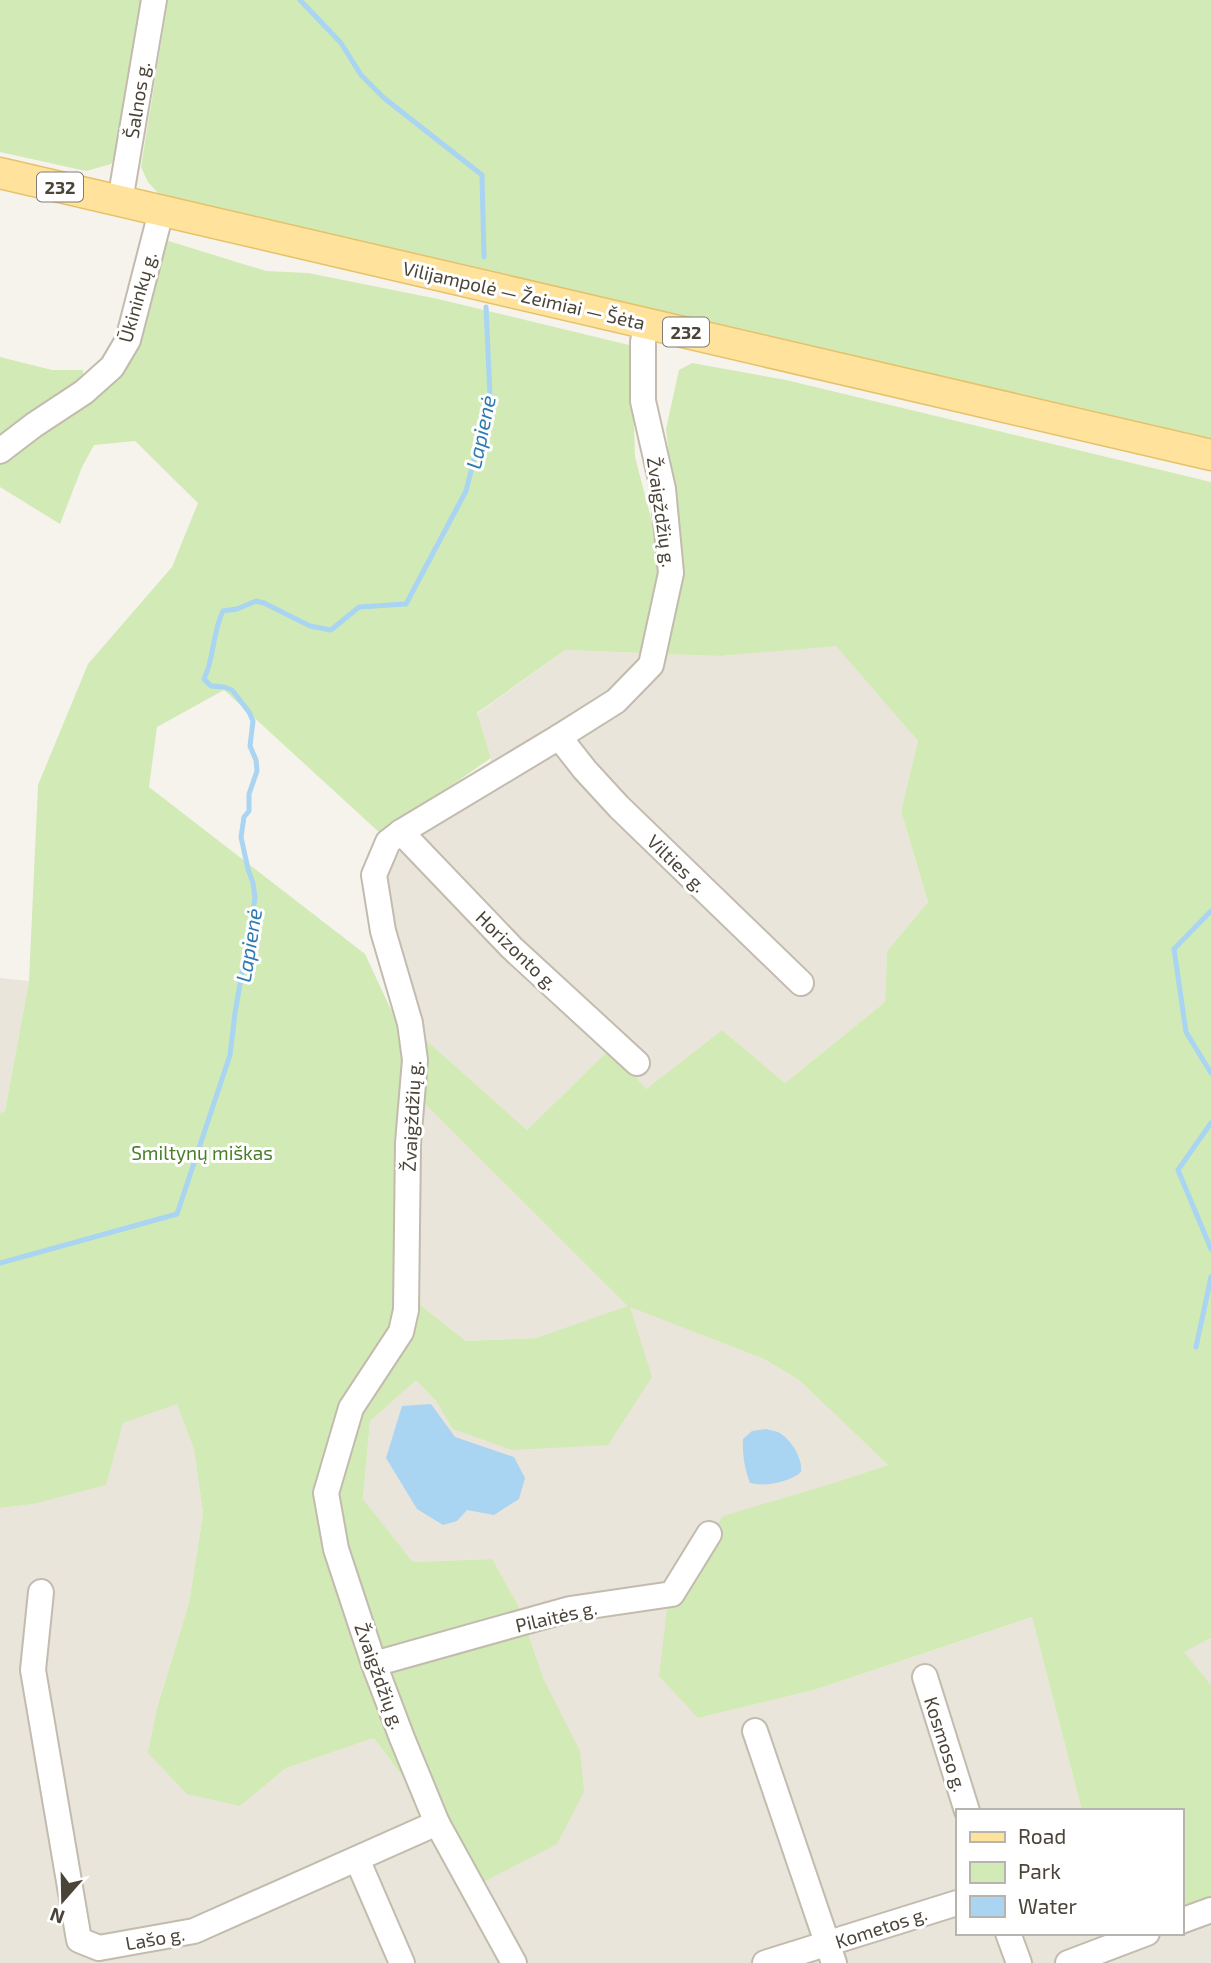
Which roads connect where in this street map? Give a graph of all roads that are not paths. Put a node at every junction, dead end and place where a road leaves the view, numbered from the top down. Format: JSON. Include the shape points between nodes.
{"nodes":[{"id":1,"x":154,"y":0,"type":"edge"},
{"id":2,"x":0,"y":173,"type":"edge"},
{"id":3,"x":120,"y":201,"type":"junction"},
{"id":4,"x":161,"y":212,"type":"junction"},
{"id":5,"x":646,"y":323,"type":"junction"},
{"id":6,"x":0,"y":451,"type":"edge"},
{"id":7,"x":1211,"y":455,"type":"edge"},
{"id":8,"x":559,"y":737,"type":"junction"},
{"id":9,"x":401,"y":832,"type":"junction"},
{"id":10,"x":800,"y":983,"type":"dead end"},
{"id":11,"x":637,"y":1063,"type":"dead end"},
{"id":12,"x":709,"y":1534,"type":"dead end"},
{"id":13,"x":41,"y":1592,"type":"dead end"},
{"id":14,"x":374,"y":1664,"type":"junction"},
{"id":15,"x":925,"y":1677,"type":"dead end"},
{"id":16,"x":755,"y":1731,"type":"dead end"},
{"id":17,"x":966,"y":1809,"type":"edge"},
{"id":18,"x":437,"y":1823,"type":"junction"},
{"id":19,"x":357,"y":1859,"type":"junction"},
{"id":20,"x":956,"y":1903,"type":"edge"},
{"id":21,"x":1211,"y":1910,"type":"edge"},
{"id":22,"x":1183,"y":1920,"type":"edge"},
{"id":23,"x":1009,"y":1935,"type":"edge"},
{"id":24,"x":1142,"y":1935,"type":"edge"},
{"id":25,"x":831,"y":1953,"type":"edge"},
{"id":26,"x":402,"y":1963,"type":"edge"},
{"id":27,"x":514,"y":1963,"type":"edge"},
{"id":28,"x":765,"y":1963,"type":"edge"},
{"id":29,"x":1019,"y":1963,"type":"edge"},
{"id":30,"x":1068,"y":1963,"type":"edge"}],
"edges":[{"from":1,"to":3,"type":"street","name":"Šalnos g."},
{"from":2,"to":3,"type":"main road","name":"Vilijampolė — Žeimiai — Šėta","number":"232"},
{"from":3,"to":4,"type":"main road","name":"Vilijampolė — Žeimiai — Šėta","number":"232"},
{"from":4,"to":5,"type":"main road","name":"Vilijampolė — Žeimiai — Šėta","number":"232"},
{"from":4,"to":6,"type":"street","name":"Ūkininkų g.","via":[[128,340],[112,367]]},
{"from":5,"to":7,"type":"main road","name":"Vilijampolė — Žeimiai — Šėta","number":"232"},
{"from":5,"to":8,"type":"street","name":"Žvaigždžių g.","via":[[643,401],[663,489],[671,573],[650,665],[616,701]]},
{"from":8,"to":9,"type":"street","name":"Žvaigždžių g."},
{"from":8,"to":10,"type":"street","name":"Vilties g.","via":[[619,807]]},
{"from":9,"to":11,"type":"street","name":"Horizonto g.","via":[[512,948]]},
{"from":9,"to":14,"type":"street","name":"Žvaigždžių g.","via":[[388,842],[374,875],[415,1060],[408,1143],[406,1310],[401,1332],[351,1408],[326,1493],[336,1549]]},
{"from":12,"to":14,"type":"street","name":"Pilaitės g.","via":[[672,1594],[570,1609]]},
{"from":13,"to":19,"type":"street","name":"Lašo g.","via":[[33,1670],[79,1940],[99,1948],[194,1931]]},
{"from":14,"to":18,"type":"street","name":"Žvaigždžių g."},
{"from":15,"to":17,"type":"street","name":"Kosmoso g."},
{"from":16,"to":25,"type":"street"},
{"from":18,"to":19,"type":"street","name":"Lašo g."},
{"from":18,"to":27,"type":"street","name":"Žvaigždžių g."},
{"from":19,"to":26,"type":"street"},
{"from":20,"to":25,"type":"street","name":"Kometos g."},
{"from":21,"to":22,"type":"street"},
{"from":23,"to":29,"type":"street"},
{"from":24,"to":30,"type":"street"},
{"from":25,"to":28,"type":"street","name":"Kometos g."}]}
